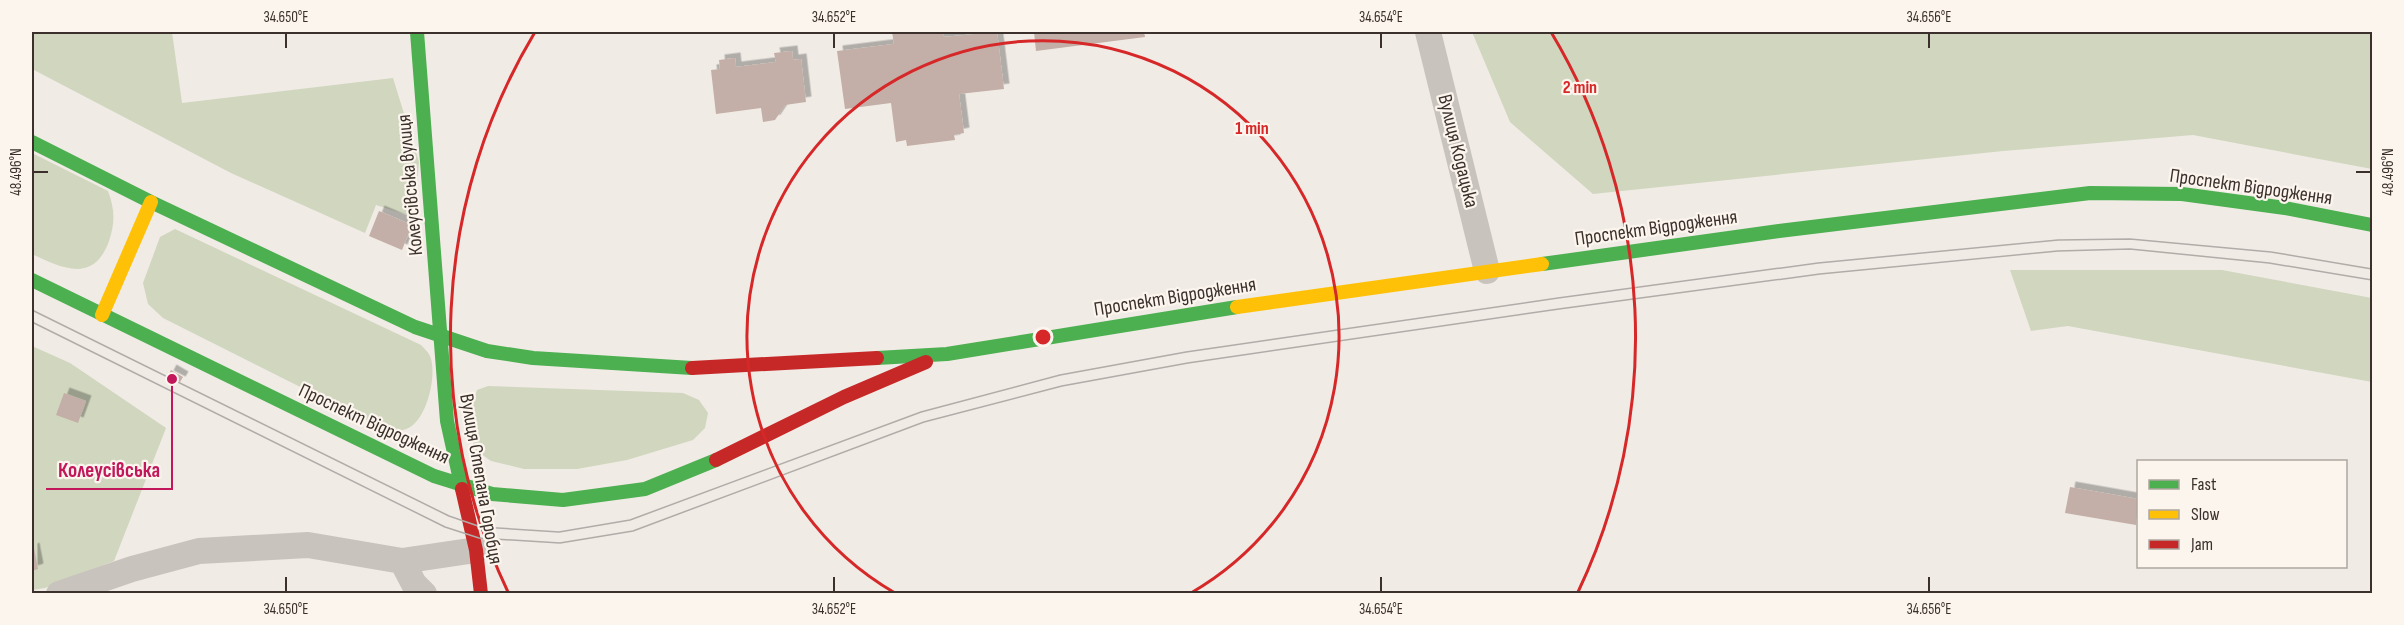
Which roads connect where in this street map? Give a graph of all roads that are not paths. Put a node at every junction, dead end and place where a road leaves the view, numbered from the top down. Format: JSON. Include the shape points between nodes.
{"nodes":[{"id":1,"x":417,"y":32,"type":"edge"},
{"id":2,"x":1428,"y":32,"type":"edge"},
{"id":3,"x":32,"y":142,"type":"edge"},
{"id":4,"x":151,"y":202,"type":"junction"},
{"id":5,"x":2373,"y":225,"type":"edge"},
{"id":6,"x":1487,"y":271,"type":"junction"},
{"id":7,"x":32,"y":280,"type":"edge"},
{"id":8,"x":102,"y":315,"type":"junction"},
{"id":9,"x":441,"y":336,"type":"junction"},
{"id":10,"x":947,"y":354,"type":"junction"},
{"id":11,"x":461,"y":484,"type":"junction"},
{"id":12,"x":476,"y":550,"type":"junction"},
{"id":13,"x":402,"y":561,"type":"junction"},
{"id":14,"x":59,"y":594,"type":"edge"},
{"id":15,"x":424,"y":594,"type":"edge"},
{"id":16,"x":481,"y":594,"type":"edge"}],
"edges":[{"from":1,"to":9,"type":"street","name":"Колеусівська вулиця"},
{"from":2,"to":6,"type":"street","name":"Вулиця Кодацька"},
{"from":3,"to":4,"type":"street","name":"Проспект Відродження"},
{"from":4,"to":8,"type":"street"},
{"from":4,"to":9,"type":"street","name":"Проспект Відродження","via":[[414,327]]},
{"from":5,"to":6,"type":"street","name":"Проспект Відродження","via":[[2182,194],[2090,193]]},
{"from":6,"to":10,"type":"street","name":"Проспект Відродження"},
{"from":7,"to":8,"type":"street","name":"Проспект Відродження"},
{"from":8,"to":11,"type":"street","name":"Проспект Відродження","via":[[434,476]]},
{"from":9,"to":10,"type":"street","name":"Проспект Відродження","via":[[487,351],[533,358],[697,368]]},
{"from":9,"to":11,"type":"street","name":"Вулиця Степана Горобця","via":[[447,422]]},
{"from":10,"to":11,"type":"street","name":"Проспект Відродження","via":[[844,397],[724,457],[645,489],[563,500],[492,494]]},
{"from":11,"to":12,"type":"street","name":"Вулиця Степана Горобця"},
{"from":12,"to":13,"type":"street"},
{"from":12,"to":16,"type":"street","name":"Вулиця Степана Горобця"},
{"from":13,"to":14,"type":"street","via":[[308,545],[199,551]]},
{"from":13,"to":15,"type":"street"}]}
